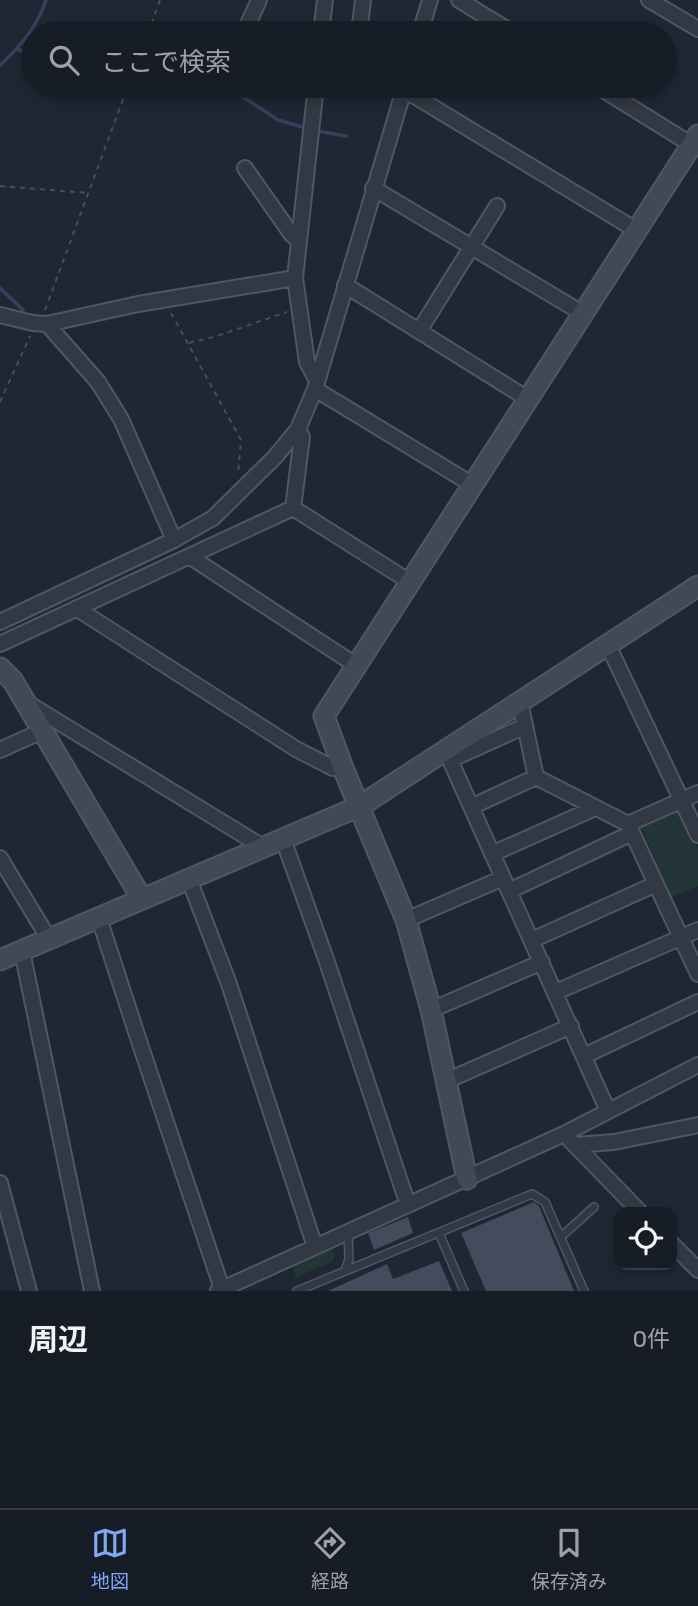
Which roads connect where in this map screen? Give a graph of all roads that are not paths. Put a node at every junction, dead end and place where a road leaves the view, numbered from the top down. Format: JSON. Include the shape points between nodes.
{"nodes":[{"id":1,"x":259,"y":0,"type":"edge"},
{"id":2,"x":324,"y":0,"type":"edge"},
{"id":3,"x":363,"y":0,"type":"edge"},
{"id":4,"x":430,"y":0,"type":"edge"},
{"id":5,"x":459,"y":0,"type":"edge"},
{"id":6,"x":649,"y":0,"type":"edge"},
{"id":7,"x":249,"y":21,"type":"edge"},
{"id":8,"x":322,"y":21,"type":"edge"},
{"id":9,"x":360,"y":21,"type":"edge"},
{"id":10,"x":424,"y":21,"type":"edge"},
{"id":11,"x":493,"y":21,"type":"edge"},
{"id":12,"x":698,"y":29,"type":"edge"},
{"id":13,"x":315,"y":98,"type":"edge"},
{"id":14,"x":400,"y":98,"type":"edge"},
{"id":15,"x":421,"y":98,"type":"edge"},
{"id":16,"x":619,"y":98,"type":"edge"},
{"id":17,"x":695,"y":140,"type":"edge"},
{"id":18,"x":245,"y":168,"type":"dead end"},
{"id":19,"x":373,"y":188,"type":"junction"},
{"id":20,"x":497,"y":206,"type":"dead end"},
{"id":21,"x":636,"y":230,"type":"junction"},
{"id":22,"x":299,"y":241,"type":"junction"},
{"id":23,"x":471,"y":247,"type":"junction"},
{"id":24,"x":295,"y":278,"type":"junction"},
{"id":25,"x":345,"y":285,"type":"junction"},
{"id":26,"x":582,"y":313,"type":"junction"},
{"id":27,"x":0,"y":315,"type":"edge"},
{"id":28,"x":42,"y":324,"type":"junction"},
{"id":29,"x":419,"y":331,"type":"junction"},
{"id":30,"x":315,"y":384,"type":"junction"},
{"id":31,"x":528,"y":399,"type":"junction"},
{"id":32,"x":298,"y":429,"type":"junction"},
{"id":33,"x":473,"y":485,"type":"junction"},
{"id":34,"x":293,"y":508,"type":"junction"},
{"id":35,"x":174,"y":540,"type":"junction"},
{"id":36,"x":189,"y":556,"type":"junction"},
{"id":37,"x":410,"y":582,"type":"junction"},
{"id":38,"x":698,"y":586,"type":"edge"},
{"id":39,"x":76,"y":608,"type":"junction"},
{"id":40,"x":0,"y":622,"type":"edge"},
{"id":41,"x":0,"y":644,"type":"edge"},
{"id":42,"x":608,"y":645,"type":"junction"},
{"id":43,"x":356,"y":666,"type":"junction"},
{"id":44,"x":0,"y":668,"type":"edge"},
{"id":45,"x":24,"y":701,"type":"junction"},
{"id":46,"x":520,"y":702,"type":"junction"},
{"id":47,"x":525,"y":726,"type":"junction"},
{"id":48,"x":42,"y":731,"type":"junction"},
{"id":49,"x":0,"y":750,"type":"edge"},
{"id":50,"x":447,"y":756,"type":"junction"},
{"id":51,"x":343,"y":768,"type":"junction"},
{"id":52,"x":536,"y":777,"type":"junction"},
{"id":53,"x":698,"y":793,"type":"edge"},
{"id":54,"x":681,"y":800,"type":"junction"},
{"id":55,"x":360,"y":806,"type":"junction"},
{"id":56,"x":471,"y":807,"type":"junction"},
{"id":57,"x":596,"y":808,"type":"junction"},
{"id":58,"x":630,"y":829,"type":"junction"},
{"id":59,"x":698,"y":835,"type":"edge"},
{"id":60,"x":283,"y":839,"type":"junction"},
{"id":61,"x":264,"y":847,"type":"junction"},
{"id":62,"x":492,"y":854,"type":"junction"},
{"id":63,"x":0,"y":858,"type":"edge"},
{"id":64,"x":189,"y":879,"type":"junction"},
{"id":65,"x":656,"y":884,"type":"junction"},
{"id":66,"x":506,"y":885,"type":"junction"},
{"id":67,"x":142,"y":899,"type":"junction"},
{"id":68,"x":99,"y":918,"type":"junction"},
{"id":69,"x":407,"y":920,"type":"junction"},
{"id":70,"x":698,"y":930,"type":"edge"},
{"id":71,"x":682,"y":937,"type":"junction"},
{"id":72,"x":49,"y":939,"type":"junction"},
{"id":73,"x":531,"y":940,"type":"junction"},
{"id":74,"x":22,"y":951,"type":"junction"},
{"id":75,"x":0,"y":960,"type":"edge"},
{"id":76,"x":542,"y":962,"type":"junction"},
{"id":77,"x":698,"y":974,"type":"edge"},
{"id":78,"x":556,"y":992,"type":"junction"},
{"id":79,"x":698,"y":1002,"type":"edge"},
{"id":80,"x":431,"y":1010,"type":"junction"},
{"id":81,"x":571,"y":1026,"type":"junction"},
{"id":82,"x":584,"y":1056,"type":"junction"},
{"id":83,"x":698,"y":1065,"type":"edge"},
{"id":84,"x":446,"y":1081,"type":"junction"},
{"id":85,"x":608,"y":1111,"type":"junction"},
{"id":86,"x":698,"y":1125,"type":"edge"},
{"id":87,"x":564,"y":1133,"type":"junction"},
{"id":88,"x":575,"y":1145,"type":"junction"},
{"id":89,"x":467,"y":1179,"type":"junction"},
{"id":90,"x":0,"y":1183,"type":"edge"},
{"id":91,"x":408,"y":1205,"type":"junction"},
{"id":92,"x":594,"y":1207,"type":"dead end"},
{"id":93,"x":635,"y":1207,"type":"edge"},
{"id":94,"x":348,"y":1233,"type":"junction"},
{"id":95,"x":439,"y":1233,"type":"junction"},
{"id":96,"x":562,"y":1236,"type":"junction"},
{"id":97,"x":315,"y":1247,"type":"junction"},
{"id":98,"x":677,"y":1249,"type":"edge"},
{"id":99,"x":698,"y":1270,"type":"edge"},
{"id":100,"x":345,"y":1271,"type":"junction"},
{"id":101,"x":220,"y":1290,"type":"edge"},
{"id":102,"x":29,"y":1291,"type":"edge"},
{"id":103,"x":92,"y":1291,"type":"edge"},
{"id":104,"x":297,"y":1291,"type":"edge"},
{"id":105,"x":464,"y":1291,"type":"edge"},
{"id":106,"x":584,"y":1291,"type":"edge"}],
"edges":[{"from":1,"to":7,"type":"street"},
{"from":2,"to":8,"type":"street"},
{"from":3,"to":9,"type":"street"},
{"from":4,"to":10,"type":"street"},
{"from":5,"to":11,"type":"street"},
{"from":6,"to":12,"type":"street"},
{"from":13,"to":22,"type":"street"},
{"from":14,"to":19,"type":"street"},
{"from":15,"to":21,"type":"street"},
{"from":16,"to":17,"type":"street"},
{"from":17,"to":21,"type":"street"},
{"from":18,"to":22,"type":"street"},
{"from":19,"to":23,"type":"street"},
{"from":19,"to":25,"type":"street"},
{"from":20,"to":23,"type":"street"},
{"from":21,"to":26,"type":"street"},
{"from":22,"to":24,"type":"street"},
{"from":23,"to":26,"type":"street"},
{"from":23,"to":29,"type":"street"},
{"from":24,"to":28,"type":"street"},
{"from":24,"to":30,"type":"street","via":[[307,362]]},
{"from":25,"to":29,"type":"street"},
{"from":25,"to":30,"type":"street"},
{"from":26,"to":31,"type":"street"},
{"from":27,"to":28,"type":"street"},
{"from":28,"to":35,"type":"street","via":[[98,382],[121,419]]},
{"from":29,"to":31,"type":"street"},
{"from":30,"to":32,"type":"street"},
{"from":30,"to":33,"type":"street"},
{"from":31,"to":33,"type":"street"},
{"from":32,"to":34,"type":"street","via":[[302,438]]},
{"from":32,"to":35,"type":"street","via":[[213,517]]},
{"from":33,"to":37,"type":"street"},
{"from":34,"to":36,"type":"street"},
{"from":34,"to":37,"type":"street"},
{"from":35,"to":40,"type":"street"},
{"from":36,"to":39,"type":"street"},
{"from":36,"to":43,"type":"street"},
{"from":37,"to":43,"type":"street"},
{"from":38,"to":42,"type":"street"},
{"from":39,"to":41,"type":"street"},
{"from":39,"to":51,"type":"street","via":[[296,749],[333,768]]},
{"from":42,"to":46,"type":"street"},
{"from":42,"to":54,"type":"street"},
{"from":43,"to":51,"type":"street","via":[[324,716]]},
{"from":44,"to":45,"type":"street"},
{"from":45,"to":48,"type":"street"},
{"from":45,"to":61,"type":"street"},
{"from":46,"to":47,"type":"street"},
{"from":46,"to":50,"type":"street"},
{"from":47,"to":50,"type":"street"},
{"from":47,"to":52,"type":"street"},
{"from":48,"to":49,"type":"street"},
{"from":48,"to":67,"type":"street"},
{"from":50,"to":55,"type":"street"},
{"from":50,"to":56,"type":"street"},
{"from":51,"to":55,"type":"street"},
{"from":52,"to":56,"type":"street"},
{"from":52,"to":57,"type":"street"},
{"from":53,"to":54,"type":"street"},
{"from":54,"to":58,"type":"street"},
{"from":54,"to":59,"type":"street"},
{"from":55,"to":60,"type":"street"},
{"from":55,"to":69,"type":"street"},
{"from":56,"to":62,"type":"street"},
{"from":57,"to":58,"type":"street"},
{"from":57,"to":62,"type":"street"},
{"from":58,"to":65,"type":"street"},
{"from":58,"to":66,"type":"street"},
{"from":60,"to":61,"type":"street"},
{"from":60,"to":91,"type":"street"},
{"from":61,"to":64,"type":"street"},
{"from":62,"to":66,"type":"street"},
{"from":63,"to":72,"type":"street"},
{"from":64,"to":67,"type":"street"},
{"from":64,"to":97,"type":"street","via":[[229,984]]},
{"from":65,"to":71,"type":"street"},
{"from":65,"to":73,"type":"street"},
{"from":66,"to":69,"type":"street"},
{"from":66,"to":73,"type":"street"},
{"from":67,"to":68,"type":"street"},
{"from":68,"to":72,"type":"street"},
{"from":68,"to":101,"type":"street"},
{"from":69,"to":80,"type":"street"},
{"from":70,"to":71,"type":"street"},
{"from":71,"to":77,"type":"street"},
{"from":71,"to":78,"type":"street"},
{"from":72,"to":74,"type":"street"},
{"from":73,"to":76,"type":"street"},
{"from":74,"to":75,"type":"street"},
{"from":74,"to":103,"type":"street"},
{"from":76,"to":78,"type":"street"},
{"from":76,"to":80,"type":"street"},
{"from":78,"to":81,"type":"street"},
{"from":79,"to":82,"type":"street"},
{"from":80,"to":84,"type":"street"},
{"from":81,"to":82,"type":"street"},
{"from":81,"to":84,"type":"street"},
{"from":82,"to":85,"type":"street"},
{"from":83,"to":85,"type":"street"},
{"from":84,"to":89,"type":"street"},
{"from":85,"to":87,"type":"street"},
{"from":86,"to":88,"type":"street"},
{"from":87,"to":88,"type":"street"},
{"from":87,"to":89,"type":"street"},
{"from":88,"to":93,"type":"street"},
{"from":89,"to":91,"type":"street"},
{"from":90,"to":102,"type":"street"},
{"from":91,"to":94,"type":"street"},
{"from":92,"to":96,"type":"lane"},
{"from":94,"to":97,"type":"street"},
{"from":94,"to":100,"type":"lane"},
{"from":95,"to":96,"type":"lane","via":[[533,1194],[545,1202]]},
{"from":95,"to":100,"type":"lane"},
{"from":95,"to":105,"type":"lane"},
{"from":96,"to":106,"type":"lane"},
{"from":97,"to":101,"type":"street"},
{"from":98,"to":99,"type":"street"},
{"from":100,"to":104,"type":"lane"}]}
